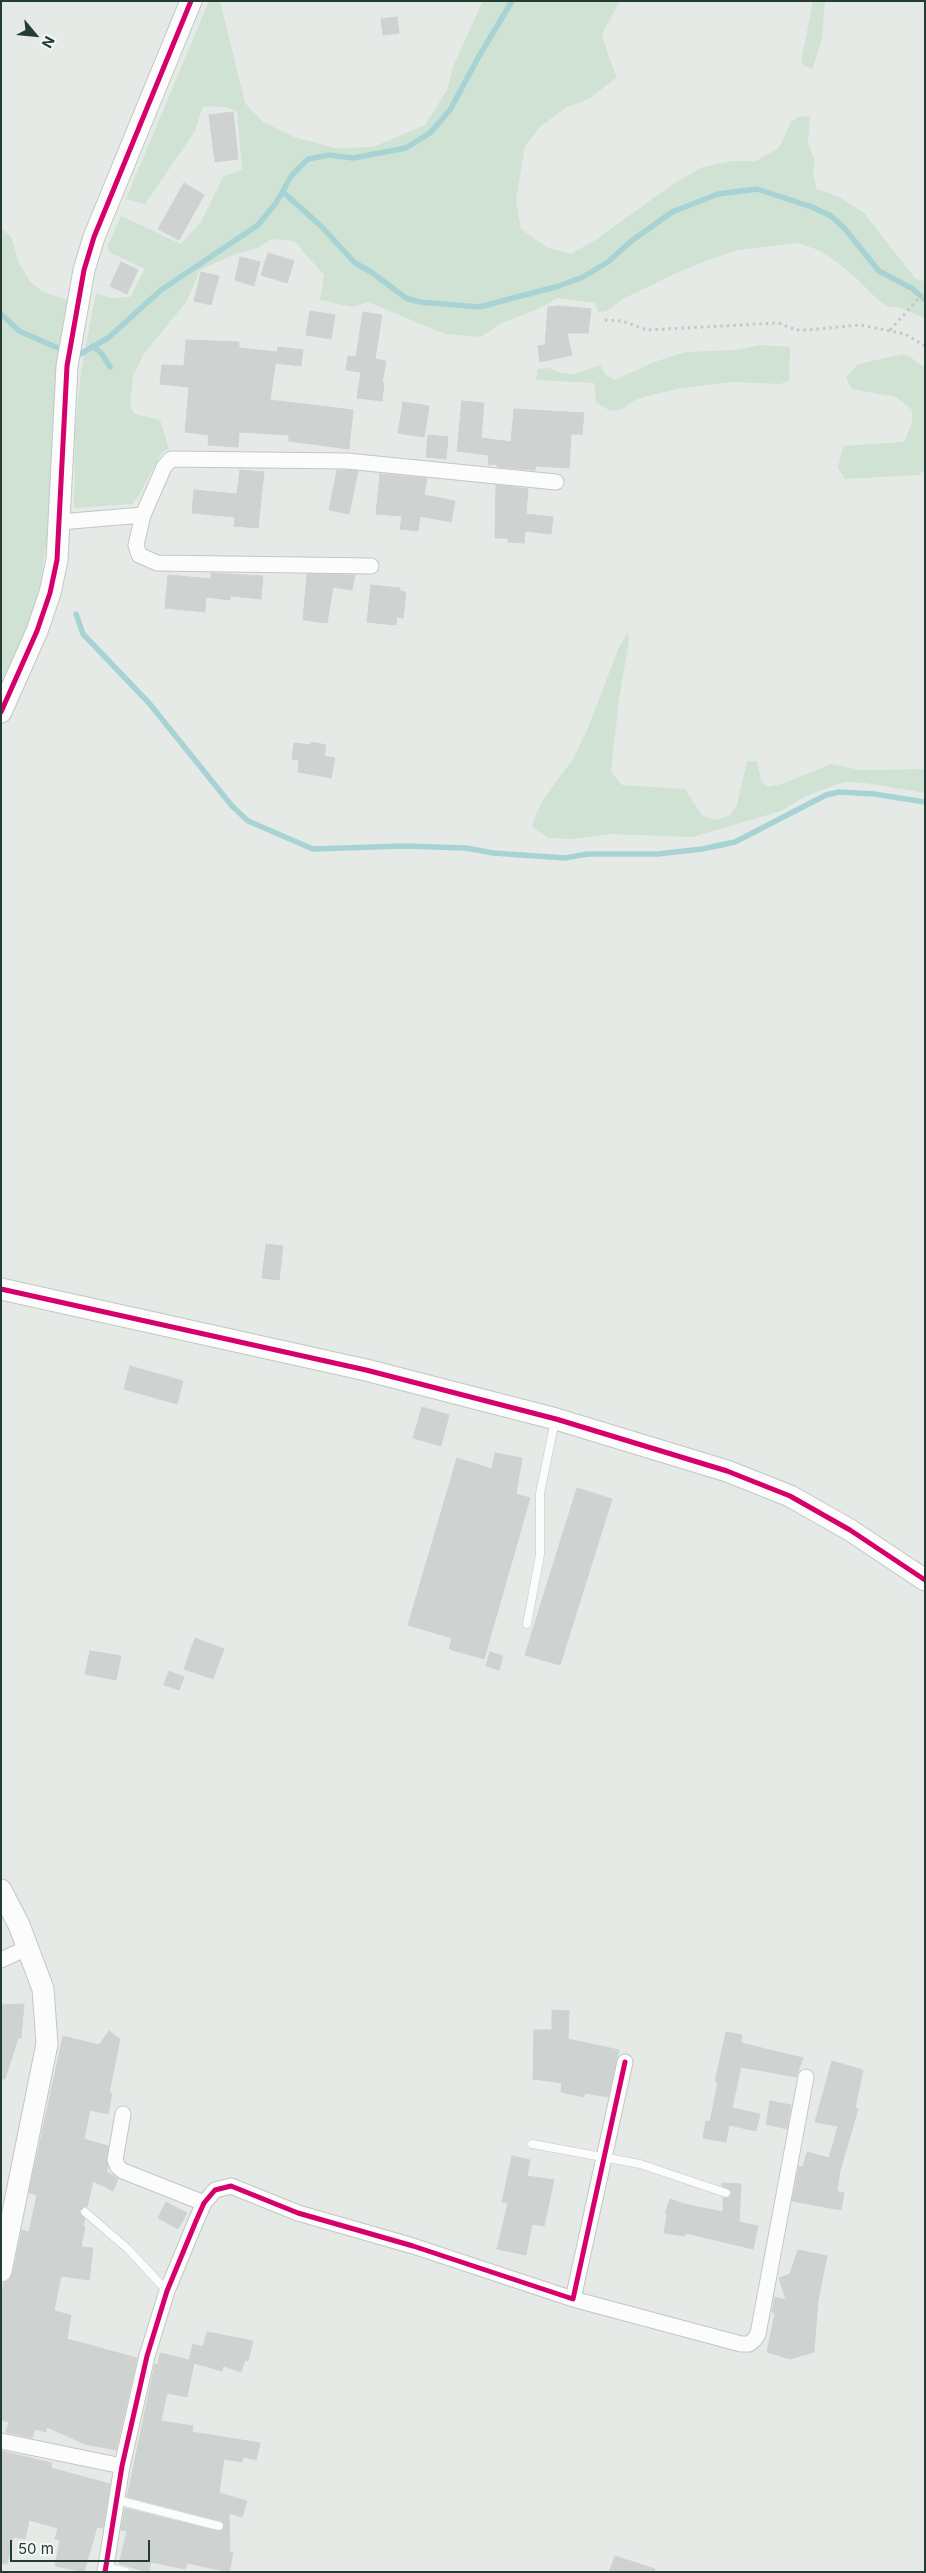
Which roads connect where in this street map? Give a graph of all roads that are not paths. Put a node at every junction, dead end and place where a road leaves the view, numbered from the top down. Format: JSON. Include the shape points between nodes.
{"nodes":[{"id":1,"x":191,"y":1,"type":"edge"},
{"id":2,"x":556,"y":482,"type":"dead end"},
{"id":3,"x":143,"y":515,"type":"junction"},
{"id":4,"x":60,"y":522,"type":"junction"},
{"id":5,"x":372,"y":566,"type":"dead end"},
{"id":6,"x":1,"y":712,"type":"edge"},
{"id":7,"x":1,"y":1289,"type":"edge"},
{"id":8,"x":556,"y":1420,"type":"junction"},
{"id":9,"x":925,"y":1580,"type":"edge"},
{"id":10,"x":527,"y":1624,"type":"dead end"},
{"id":11,"x":1,"y":1890,"type":"edge"},
{"id":12,"x":27,"y":1948,"type":"junction"},
{"id":13,"x":1,"y":1960,"type":"edge"},
{"id":14,"x":625,"y":2062,"type":"dead end"},
{"id":15,"x":806,"y":2077,"type":"dead end"},
{"id":16,"x":123,"y":2114,"type":"dead end"},
{"id":17,"x":532,"y":2144,"type":"dead end"},
{"id":18,"x":604,"y":2156,"type":"junction"},
{"id":19,"x":726,"y":2193,"type":"dead end"},
{"id":20,"x":204,"y":2203,"type":"junction"},
{"id":21,"x":85,"y":2212,"type":"dead end"},
{"id":22,"x":1,"y":2272,"type":"edge"},
{"id":23,"x":167,"y":2291,"type":"junction"},
{"id":24,"x":573,"y":2299,"type":"junction"},
{"id":25,"x":1,"y":2441,"type":"edge"},
{"id":26,"x":122,"y":2466,"type":"junction"},
{"id":27,"x":117,"y":2500,"type":"junction"},
{"id":28,"x":219,"y":2526,"type":"dead end"},
{"id":29,"x":105,"y":2569,"type":"edge"},
{"id":30,"x":126,"y":2572,"type":"edge"}],
"edges":[{"from":1,"to":4,"type":"street","via":[[94,237],[84,270],[67,366]]},
{"from":2,"to":3,"type":"street","via":[[346,461],[171,459],[164,467]]},
{"from":3,"to":4,"type":"street"},
{"from":3,"to":5,"type":"street","via":[[136,545],[138,554],[157,563]]},
{"from":4,"to":6,"type":"street","via":[[50,593],[38,631]]},
{"from":7,"to":8,"type":"street","via":[[366,1370]]},
{"from":8,"to":9,"type":"street","via":[[727,1471],[790,1496],[850,1530]]},
{"from":8,"to":10,"type":"lane","via":[[540,1493],[540,1555]]},
{"from":11,"to":12,"type":"street"},
{"from":12,"to":13,"type":"street"},
{"from":12,"to":22,"type":"street","via":[[43,1989],[47,2044]]},
{"from":14,"to":18,"type":"street"},
{"from":15,"to":24,"type":"street","via":[[758,2334],[754,2340],[741,2344]]},
{"from":16,"to":20,"type":"street","via":[[115,2160],[118,2167]]},
{"from":17,"to":18,"type":"lane","via":[[576,2154]]},
{"from":18,"to":19,"type":"lane","via":[[659,2169]]},
{"from":18,"to":24,"type":"street"},
{"from":20,"to":23,"type":"street"},
{"from":20,"to":24,"type":"street","via":[[215,2190],[231,2186],[298,2212]]},
{"from":21,"to":23,"type":"lane","via":[[128,2249]]},
{"from":23,"to":26,"type":"street","via":[[147,2356]]},
{"from":25,"to":26,"type":"street"},
{"from":26,"to":27,"type":"street"},
{"from":27,"to":28,"type":"lane"},
{"from":27,"to":29,"type":"street"},
{"from":29,"to":30,"type":"lane"}]}
